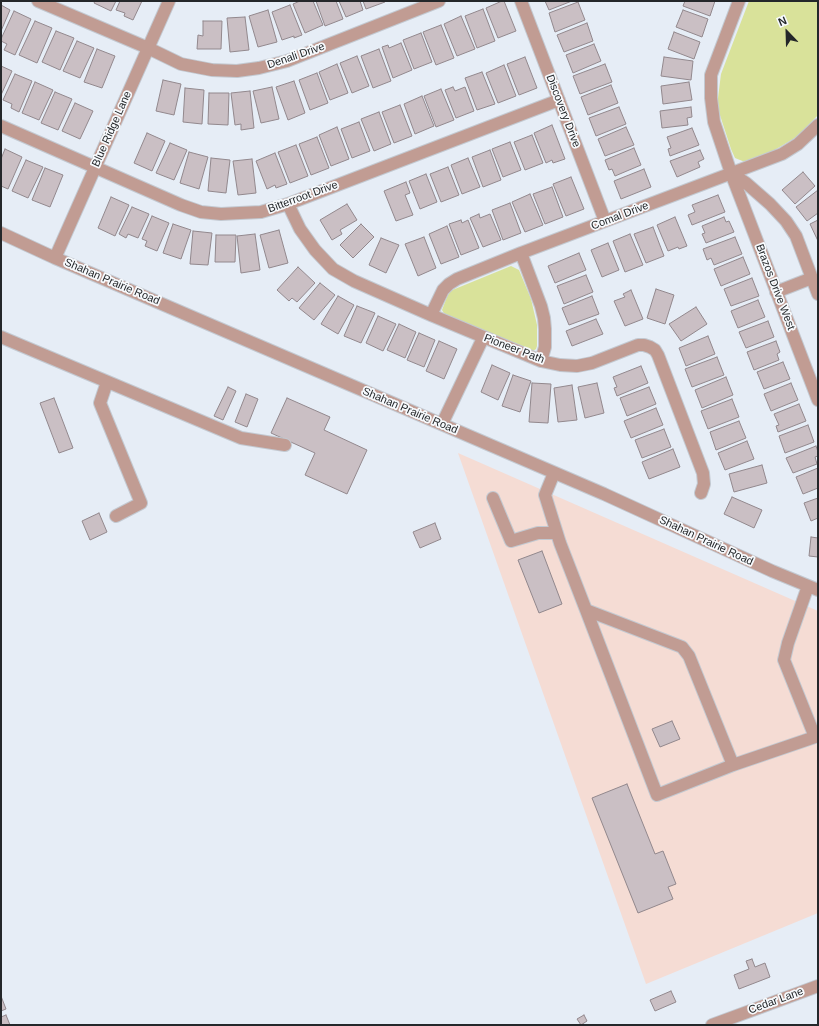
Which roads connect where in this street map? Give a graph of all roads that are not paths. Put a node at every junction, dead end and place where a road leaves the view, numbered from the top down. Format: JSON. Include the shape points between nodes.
{"nodes":[{"id":1,"x":38,"y":1,"type":"edge"},
{"id":2,"x":169,"y":1,"type":"edge"},
{"id":3,"x":439,"y":1,"type":"edge"},
{"id":4,"x":521,"y":1,"type":"edge"},
{"id":5,"x":739,"y":1,"type":"edge"},
{"id":6,"x":148,"y":48,"type":"junction"},
{"id":7,"x":559,"y":100,"type":"junction"},
{"id":8,"x":818,"y":125,"type":"edge"},
{"id":9,"x":1,"y":126,"type":"edge"},
{"id":10,"x":95,"y":167,"type":"junction"},
{"id":11,"x":731,"y":173,"type":"junction"},
{"id":12,"x":288,"y":204,"type":"junction"},
{"id":13,"x":605,"y":221,"type":"junction"},
{"id":14,"x":1,"y":233,"type":"edge"},
{"id":15,"x":521,"y":253,"type":"junction"},
{"id":16,"x":55,"y":258,"type":"junction"},
{"id":17,"x":812,"y":278,"type":"junction"},
{"id":18,"x":776,"y":292,"type":"junction"},
{"id":19,"x":818,"y":294,"type":"edge"},
{"id":20,"x":431,"y":315,"type":"junction"},
{"id":21,"x":1,"y":337,"type":"edge"},
{"id":22,"x":483,"y":338,"type":"junction"},
{"id":23,"x":541,"y":361,"type":"junction"},
{"id":24,"x":107,"y":382,"type":"junction"},
{"id":25,"x":818,"y":399,"type":"edge"},
{"id":26,"x":442,"y":424,"type":"junction"},
{"id":27,"x":284,"y":445,"type":"dead end"},
{"id":28,"x":554,"y":472,"type":"junction"},
{"id":29,"x":701,"y":493,"type":"dead end"},
{"id":30,"x":493,"y":498,"type":"dead end"},
{"id":31,"x":116,"y":516,"type":"dead end"},
{"id":32,"x":557,"y":533,"type":"junction"},
{"id":33,"x":813,"y":588,"type":"edge"},
{"id":34,"x":586,"y":610,"type":"junction"},
{"id":35,"x":817,"y":741,"type":"edge"},
{"id":36,"x":733,"y":765,"type":"junction"},
{"id":37,"x":818,"y":986,"type":"edge"},
{"id":38,"x":712,"y":1025,"type":"edge"}],
"edges":[{"from":1,"to":6,"type":"street","name":"Denali Drive"},
{"from":2,"to":6,"type":"street","name":"Blue Ridge Lane"},
{"from":3,"to":6,"type":"street","name":"Denali Drive","via":[[287,61],[259,68],[237,71],[212,70],[181,64]]},
{"from":4,"to":7,"type":"street","name":"Discovery Drive"},
{"from":5,"to":11,"type":"street","name":"Brazos Drive West","via":[[711,75],[714,122]]},
{"from":6,"to":10,"type":"street","name":"Blue Ridge Lane"},
{"from":7,"to":12,"type":"street","name":"Bitterroot Drive"},
{"from":7,"to":13,"type":"street","name":"Discovery Drive"},
{"from":8,"to":11,"type":"street","name":"Comal Drive","via":[[798,144],[782,154]]},
{"from":9,"to":10,"type":"street","name":"Bitterroot Drive"},
{"from":10,"to":12,"type":"street","name":"Bitterroot Drive","via":[[201,212],[261,212]]},
{"from":10,"to":16,"type":"street","name":"Blue Ridge Lane"},
{"from":11,"to":13,"type":"street","name":"Comal Drive"},
{"from":11,"to":17,"type":"street","via":[[746,183],[786,221],[796,236]]},
{"from":11,"to":18,"type":"street","name":"Brazos Drive West"},
{"from":12,"to":20,"type":"street","name":"Pioneer Path","via":[[300,229],[333,269]]},
{"from":13,"to":15,"type":"street","name":"Comal Drive"},
{"from":14,"to":16,"type":"street","name":"Shahan Prairie Road"},
{"from":15,"to":20,"type":"street","name":"Comal Drive","via":[[449,284],[443,290]]},
{"from":15,"to":23,"type":"street","via":[[544,318],[545,347]]},
{"from":16,"to":26,"type":"street","name":"Shahan Prairie Road"},
{"from":17,"to":18,"type":"street"},
{"from":17,"to":19,"type":"street"},
{"from":18,"to":25,"type":"street","name":"Brazos Drive West"},
{"from":20,"to":22,"type":"street","name":"Pioneer Path"},
{"from":21,"to":24,"type":"street"},
{"from":22,"to":23,"type":"street","name":"Pioneer Path"},
{"from":22,"to":26,"type":"street"},
{"from":23,"to":29,"type":"street","name":"Pioneer Path","via":[[576,366],[592,363],[638,345],[655,350],[703,473],[704,484]]},
{"from":24,"to":27,"type":"street","via":[[241,438]]},
{"from":24,"to":31,"type":"street","via":[[100,403],[141,503]]},
{"from":26,"to":28,"type":"street","name":"Shahan Prairie Road"},
{"from":28,"to":32,"type":"street","via":[[545,495]]},
{"from":28,"to":33,"type":"street","name":"Shahan Prairie Road"},
{"from":30,"to":32,"type":"street","via":[[511,541],[538,534]]},
{"from":32,"to":34,"type":"street"},
{"from":33,"to":35,"type":"street","via":[[788,643],[784,660]]},
{"from":34,"to":36,"type":"street","via":[[682,647],[689,656]]},
{"from":34,"to":36,"type":"street","via":[[657,795]]},
{"from":35,"to":36,"type":"street"},
{"from":37,"to":38,"type":"street","name":"Cedar Lane"}]}
